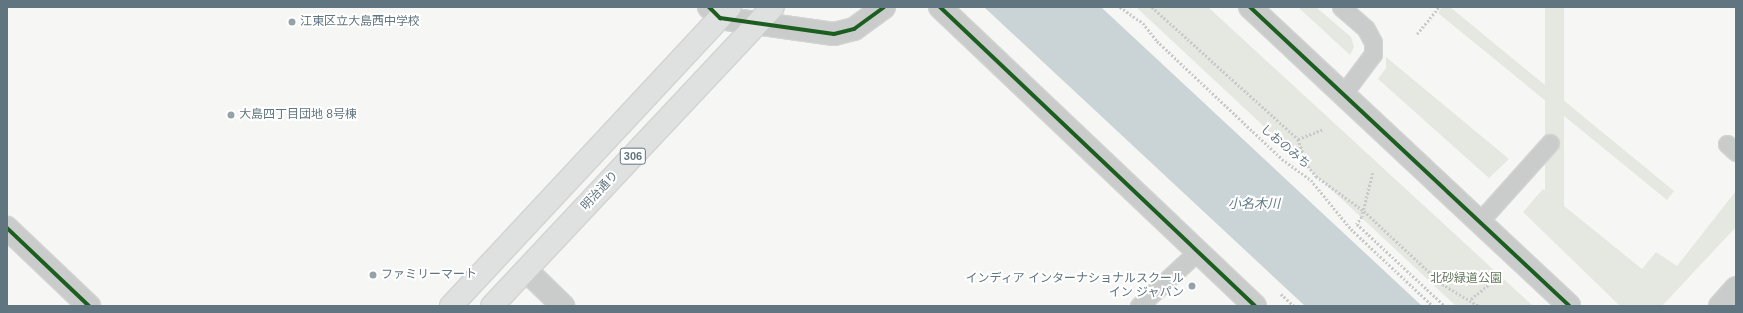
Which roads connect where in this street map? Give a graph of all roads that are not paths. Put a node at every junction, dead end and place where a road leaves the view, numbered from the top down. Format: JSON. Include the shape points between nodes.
{"nodes":[{"id":1,"x":774,"y":7,"type":"edge"},
{"id":2,"x":884,"y":7,"type":"edge"},
{"id":3,"x":940,"y":7,"type":"edge"},
{"id":4,"x":1250,"y":7,"type":"edge"},
{"id":5,"x":1341,"y":7,"type":"edge"},
{"id":6,"x":720,"y":11,"type":"edge"},
{"id":7,"x":758,"y":22,"type":"junction"},
{"id":8,"x":1343,"y":94,"type":"junction"},
{"id":9,"x":1550,"y":143,"type":"dead end"},
{"id":10,"x":1479,"y":222,"type":"junction"},
{"id":11,"x":7,"y":228,"type":"edge"},
{"id":12,"x":1198,"y":251,"type":"junction"},
{"id":13,"x":526,"y":270,"type":"junction"},
{"id":14,"x":1736,"y":288,"type":"edge"},
{"id":15,"x":89,"y":306,"type":"edge"},
{"id":16,"x":451,"y":306,"type":"edge"},
{"id":17,"x":492,"y":306,"type":"edge"},
{"id":18,"x":563,"y":306,"type":"edge"},
{"id":19,"x":1139,"y":306,"type":"edge"},
{"id":20,"x":1255,"y":306,"type":"edge"},
{"id":21,"x":1569,"y":306,"type":"edge"},
{"id":22,"x":1720,"y":306,"type":"edge"}],
"edges":[{"from":1,"to":7,"type":"main road","name":"明治通り","number":"306"},
{"from":2,"to":7,"type":"street","via":[[854,29],[834,34]]},
{"from":3,"to":12,"type":"street"},
{"from":4,"to":8,"type":"street"},
{"from":5,"to":8,"type":"lane","via":[[1366,29],[1373,42],[1373,54]]},
{"from":6,"to":7,"type":"street"},
{"from":6,"to":16,"type":"main road","number":"306"},
{"from":7,"to":13,"type":"main road","name":"明治通り","number":"306"},
{"from":8,"to":10,"type":"street"},
{"from":9,"to":10,"type":"lane"},
{"from":10,"to":21,"type":"street"},
{"from":11,"to":15,"type":"street"},
{"from":12,"to":19,"type":"lane"},
{"from":12,"to":20,"type":"street"},
{"from":13,"to":17,"type":"main road","name":"明治通り","number":"306"},
{"from":13,"to":18,"type":"street"},
{"from":14,"to":22,"type":"street"}]}
